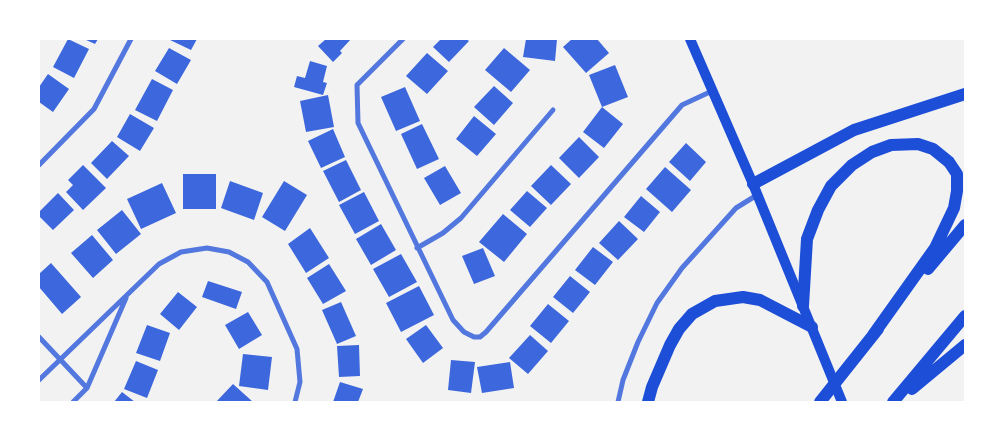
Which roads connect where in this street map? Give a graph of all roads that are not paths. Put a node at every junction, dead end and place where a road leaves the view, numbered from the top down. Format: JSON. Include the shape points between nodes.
{"nodes":[{"id":1,"x":131,"y":39,"type":"edge"},
{"id":2,"x":403,"y":39,"type":"edge"},
{"id":3,"x":690,"y":39,"type":"edge"},
{"id":4,"x":712,"y":91,"type":"junction"},
{"id":5,"x":965,"y":94,"type":"edge"},
{"id":6,"x":553,"y":110,"type":"dead end"},
{"id":7,"x":39,"y":165,"type":"edge"},
{"id":8,"x":755,"y":190,"type":"junction"},
{"id":9,"x":965,"y":226,"type":"edge"},
{"id":10,"x":417,"y":248,"type":"junction"},
{"id":11,"x":127,"y":296,"type":"junction"},
{"id":12,"x":804,"y":306,"type":"junction"},
{"id":13,"x":965,"y":316,"type":"edge"},
{"id":14,"x":812,"y":327,"type":"junction"},
{"id":15,"x":874,"y":335,"type":"junction"},
{"id":16,"x":39,"y":337,"type":"edge"},
{"id":17,"x":965,"y":345,"type":"edge"},
{"id":18,"x":60,"y":359,"type":"junction"},
{"id":19,"x":39,"y":380,"type":"edge"},
{"id":20,"x":87,"y":388,"type":"junction"},
{"id":21,"x":72,"y":402,"type":"edge"},
{"id":22,"x":295,"y":402,"type":"edge"},
{"id":23,"x":618,"y":402,"type":"edge"},
{"id":24,"x":648,"y":402,"type":"edge"},
{"id":25,"x":820,"y":402,"type":"edge"},
{"id":26,"x":842,"y":402,"type":"edge"},
{"id":27,"x":893,"y":402,"type":"edge"},
{"id":28,"x":897,"y":402,"type":"edge"}],
"edges":[{"from":1,"to":7,"type":"street","via":[[94,109]]},
{"from":2,"to":10,"type":"street","via":[[357,86],[358,123]]},
{"from":3,"to":4,"type":"main road"},
{"from":4,"to":8,"type":"main road"},
{"from":4,"to":10,"type":"street","via":[[682,106],[480,337],[469,336],[459,327]]},
{"from":5,"to":8,"type":"highway","via":[[854,130]]},
{"from":6,"to":10,"type":"street","via":[[461,218]]},
{"from":8,"to":12,"type":"main road"},
{"from":8,"to":23,"type":"street","via":[[682,268],[657,303],[623,380]]},
{"from":9,"to":15,"type":"highway"},
{"from":11,"to":18,"type":"street"},
{"from":11,"to":20,"type":"street"},
{"from":11,"to":22,"type":"street","via":[[159,264],[182,252],[207,248],[229,252],[248,262],[267,282],[297,349],[300,382]]},
{"from":12,"to":14,"type":"main road"},
{"from":12,"to":15,"type":"highway","via":[[807,239],[831,186],[852,165],[891,145],[918,144],[934,149],[957,174],[954,208],[935,248]]},
{"from":13,"to":27,"type":"highway"},
{"from":14,"to":24,"type":"highway","via":[[760,300],[743,297],[715,301],[692,314],[679,329]]},
{"from":14,"to":26,"type":"main road"},
{"from":15,"to":25,"type":"highway"},
{"from":16,"to":18,"type":"street"},
{"from":17,"to":28,"type":"highway"},
{"from":18,"to":19,"type":"street"},
{"from":18,"to":20,"type":"street"},
{"from":20,"to":21,"type":"street"}]}
